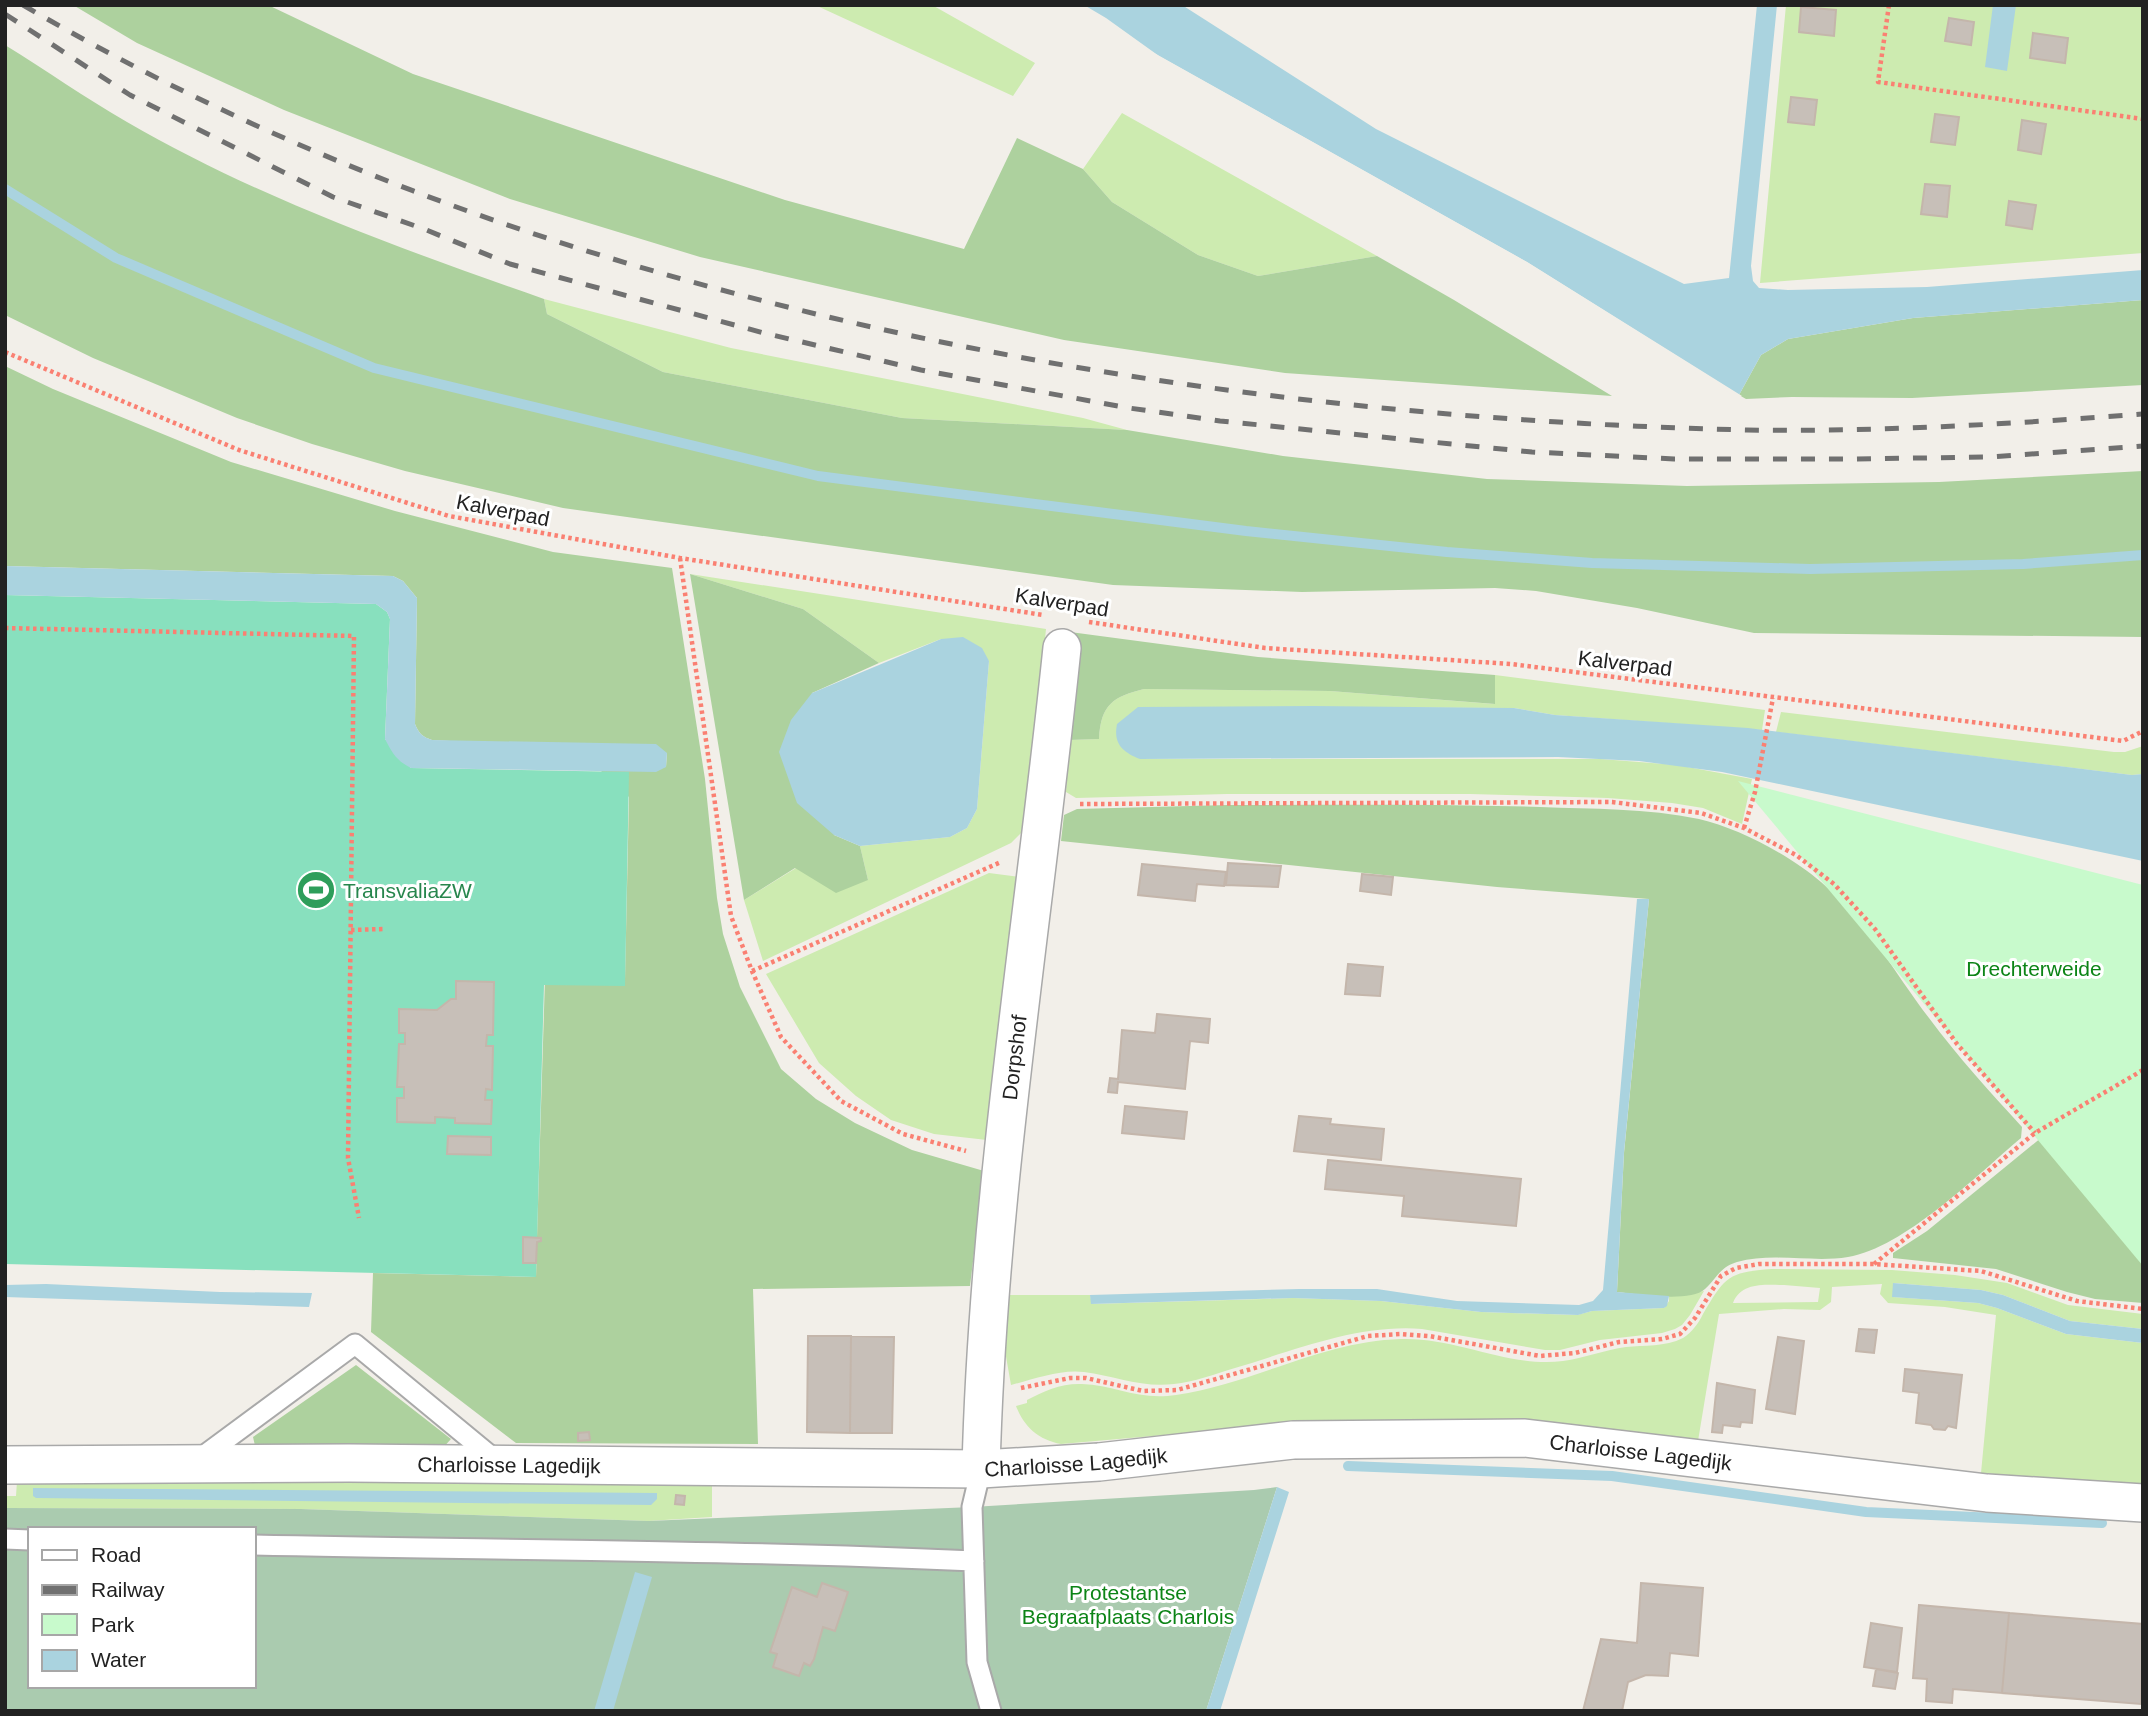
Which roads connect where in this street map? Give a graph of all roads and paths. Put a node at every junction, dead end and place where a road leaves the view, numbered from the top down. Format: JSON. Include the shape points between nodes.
{"nodes":[{"id":1,"x":1889,"y":5,"type":"edge"},
{"id":2,"x":2143,"y":119,"type":"edge"},
{"id":3,"x":5,"y":352,"type":"edge"},
{"id":4,"x":680,"y":558,"type":"junction"},
{"id":5,"x":5,"y":628,"type":"edge"},
{"id":6,"x":1065,"y":629,"type":"junction"},
{"id":7,"x":1773,"y":698,"type":"junction"},
{"id":8,"x":2143,"y":731,"type":"edge"},
{"id":9,"x":1046,"y":804,"type":"junction"},
{"id":10,"x":1744,"y":828,"type":"junction"},
{"id":11,"x":1040,"y":845,"type":"junction"},
{"id":12,"x":384,"y":929,"type":"dead end"},
{"id":13,"x":351,"y":930,"type":"junction"},
{"id":14,"x":752,"y":971,"type":"junction"},
{"id":15,"x":2143,"y":1070,"type":"edge"},
{"id":16,"x":2035,"y":1133,"type":"junction"},
{"id":17,"x":1003,"y":1161,"type":"junction"},
{"id":18,"x":359,"y":1217,"type":"dead end"},
{"id":19,"x":1873,"y":1264,"type":"junction"},
{"id":20,"x":2143,"y":1309,"type":"edge"},
{"id":21,"x":983,"y":1396,"type":"junction"},
{"id":22,"x":501,"y":1464,"type":"junction"},
{"id":23,"x":5,"y":1465,"type":"edge"},
{"id":24,"x":192,"y":1465,"type":"junction"},
{"id":25,"x":981,"y":1469,"type":"junction"},
{"id":26,"x":2143,"y":1503,"type":"edge"},
{"id":27,"x":5,"y":1539,"type":"edge"},
{"id":28,"x":28,"y":1540,"type":"edge"},
{"id":29,"x":256,"y":1545,"type":"edge"},
{"id":30,"x":974,"y":1561,"type":"junction"},
{"id":31,"x":991,"y":1711,"type":"edge"}],
"edges":[{"from":1,"to":2,"type":"path","via":[[1878,82]]},
{"from":3,"to":4,"type":"path","name":"Kalverpad","via":[[239,450],[449,516]]},
{"from":4,"to":6,"type":"path","name":"Kalverpad"},
{"from":4,"to":14,"type":"path","via":[[731,916]]},
{"from":5,"to":13,"type":"path","via":[[354,636]]},
{"from":6,"to":7,"type":"path","name":"Kalverpad","via":[[1511,664]]},
{"from":6,"to":9,"type":"street","name":"Dorpshof"},
{"from":7,"to":8,"type":"path","name":"Kalverpad","via":[[2123,741]]},
{"from":7,"to":10,"type":"path"},
{"from":9,"to":10,"type":"path","via":[[1612,802],[1701,813]]},
{"from":9,"to":11,"type":"street","name":"Dorpshof"},
{"from":10,"to":16,"type":"path","via":[[1797,855],[1834,884],[1875,929],[1957,1044]]},
{"from":11,"to":14,"type":"path"},
{"from":11,"to":17,"type":"street","name":"Dorpshof"},
{"from":12,"to":13,"type":"path"},
{"from":13,"to":18,"type":"path","via":[[348,1158]]},
{"from":14,"to":17,"type":"path","via":[[781,1037],[841,1101],[903,1133]]},
{"from":15,"to":16,"type":"path"},
{"from":16,"to":19,"type":"path"},
{"from":17,"to":21,"type":"street","name":"Dorpshof"},
{"from":19,"to":20,"type":"path","via":[[1981,1271],[2077,1301]]},
{"from":19,"to":21,"type":"path","via":[[1736,1268],[1721,1276],[1680,1334],[1576,1353],[1540,1356],[1429,1336],[1368,1336],[1177,1390],[1143,1391],[1070,1378]]},
{"from":21,"to":25,"type":"street","name":"Dorpshof"},
{"from":22,"to":24,"type":"street","name":"Charloisse Lagedijk"},
{"from":22,"to":24,"type":"lane","via":[[355,1344]]},
{"from":22,"to":25,"type":"street","name":"Charloisse Lagedijk"},
{"from":23,"to":24,"type":"street","name":"Charloisse Lagedijk"},
{"from":25,"to":26,"type":"street","name":"Charloisse Lagedijk","via":[[1099,1462],[1293,1440],[1525,1438],[1987,1493]]},
{"from":25,"to":30,"type":"lane","via":[[972,1507]]},
{"from":27,"to":28,"type":"lane"},
{"from":29,"to":30,"type":"lane","via":[[653,1550]]},
{"from":30,"to":31,"type":"lane","via":[[977,1662]]}]}
